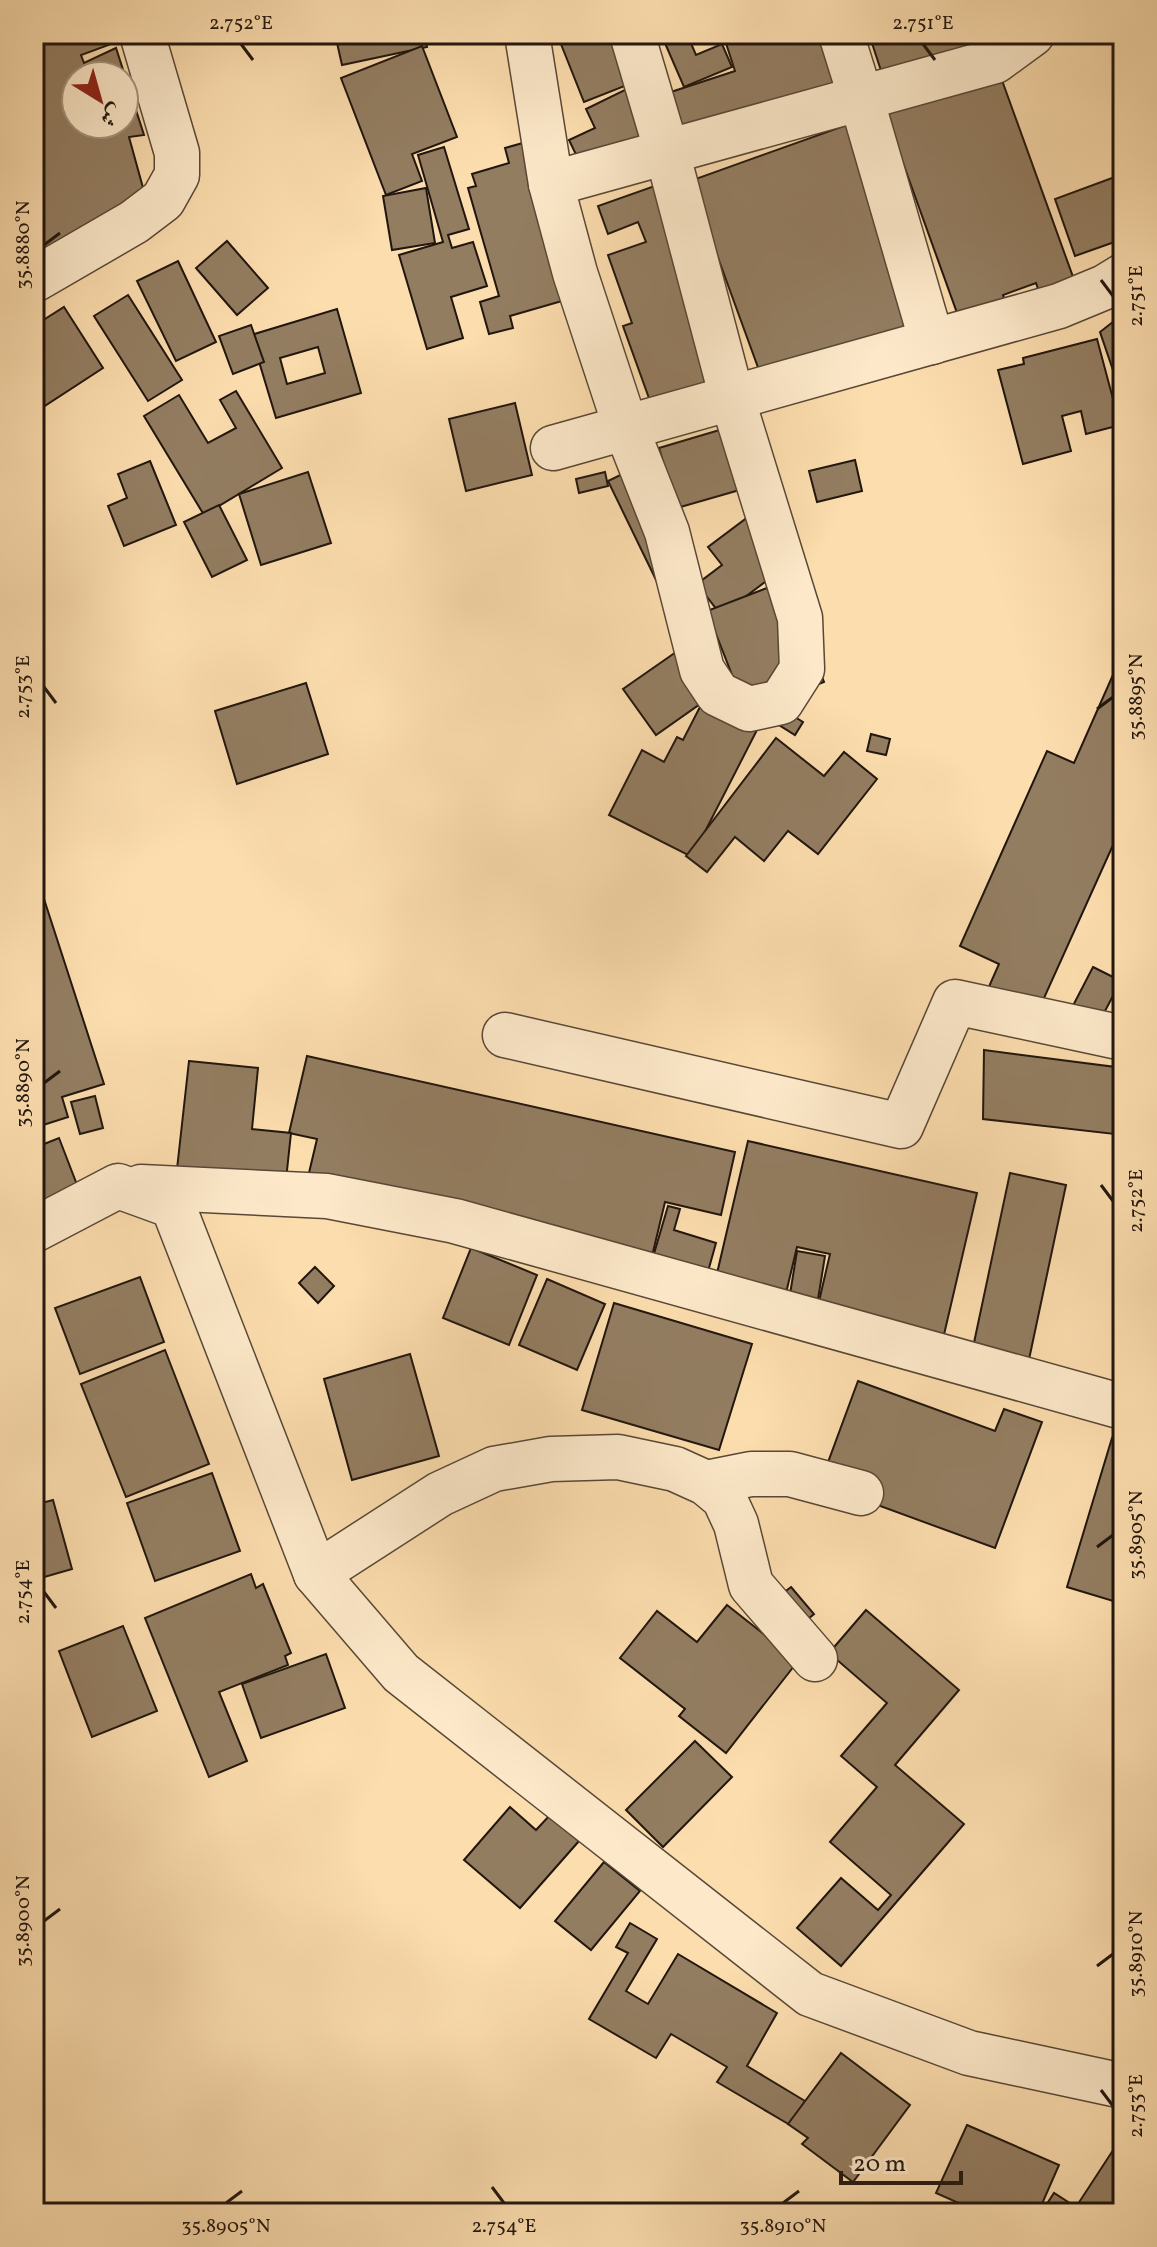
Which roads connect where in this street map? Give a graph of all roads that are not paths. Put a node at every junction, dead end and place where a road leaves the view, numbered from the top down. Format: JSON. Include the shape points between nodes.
{"nodes":[{"id":1,"x":142,"y":34,"type":"edge"},
{"id":2,"x":527,"y":34,"type":"edge"},
{"id":3,"x":632,"y":34,"type":"edge"},
{"id":4,"x":841,"y":34,"type":"edge"},
{"id":5,"x":1032,"y":34,"type":"edge"},
{"id":6,"x":861,"y":98,"type":"junction"},
{"id":7,"x":667,"y":152,"type":"junction"},
{"id":8,"x":551,"y":184,"type":"junction"},
{"id":9,"x":1123,"y":276,"type":"edge"},
{"id":10,"x":34,"y":280,"type":"edge"},
{"id":11,"x":932,"y":342,"type":"junction"},
{"id":12,"x":732,"y":398,"type":"junction"},
{"id":13,"x":626,"y":428,"type":"junction"},
{"id":14,"x":553,"y":448,"type":"dead end"},
{"id":15,"x":505,"y":1035,"type":"dead end"},
{"id":16,"x":1123,"y":1038,"type":"edge"},
{"id":17,"x":118,"y":1186,"type":"junction"},
{"id":18,"x":34,"y":1230,"type":"edge"},
{"id":19,"x":1123,"y":1407,"type":"edge"},
{"id":20,"x":706,"y":1483,"type":"junction"},
{"id":21,"x":861,"y":1493,"type":"dead end"},
{"id":22,"x":316,"y":1574,"type":"junction"},
{"id":23,"x":815,"y":1659,"type":"dead end"},
{"id":24,"x":1123,"y":2086,"type":"edge"}],
"edges":[{"from":1,"to":10,"type":"street","via":[[177,153],[177,175],[163,200],[134,222]]},
{"from":2,"to":8,"type":"street"},
{"from":3,"to":7,"type":"street"},
{"from":4,"to":6,"type":"street"},
{"from":5,"to":6,"type":"street","via":[[995,61]]},
{"from":6,"to":7,"type":"street"},
{"from":6,"to":11,"type":"street"},
{"from":7,"to":8,"type":"street"},
{"from":7,"to":12,"type":"street"},
{"from":8,"to":13,"type":"street"},
{"from":9,"to":11,"type":"street","via":[[1059,306]]},
{"from":11,"to":12,"type":"street"},
{"from":12,"to":13,"type":"street"},
{"from":12,"to":13,"type":"street","via":[[800,618],[802,669],[781,702],[749,709],[718,694],[702,670],[667,532]]},
{"from":13,"to":14,"type":"street"},
{"from":15,"to":16,"type":"street","via":[[901,1126],[955,1002]]},
{"from":17,"to":18,"type":"street"},
{"from":17,"to":19,"type":"street","via":[[327,1196],[455,1221]]},
{"from":17,"to":22,"type":"street","via":[[173,1206]]},
{"from":20,"to":21,"type":"street","via":[[751,1474],[790,1474]]},
{"from":20,"to":22,"type":"street","via":[[675,1469],[618,1457],[551,1459],[494,1469],[440,1494]]},
{"from":20,"to":23,"type":"street","via":[[724,1498],[736,1524],[751,1585]]},
{"from":22,"to":24,"type":"street","via":[[401,1673],[810,1994],[969,2053]]}]}
